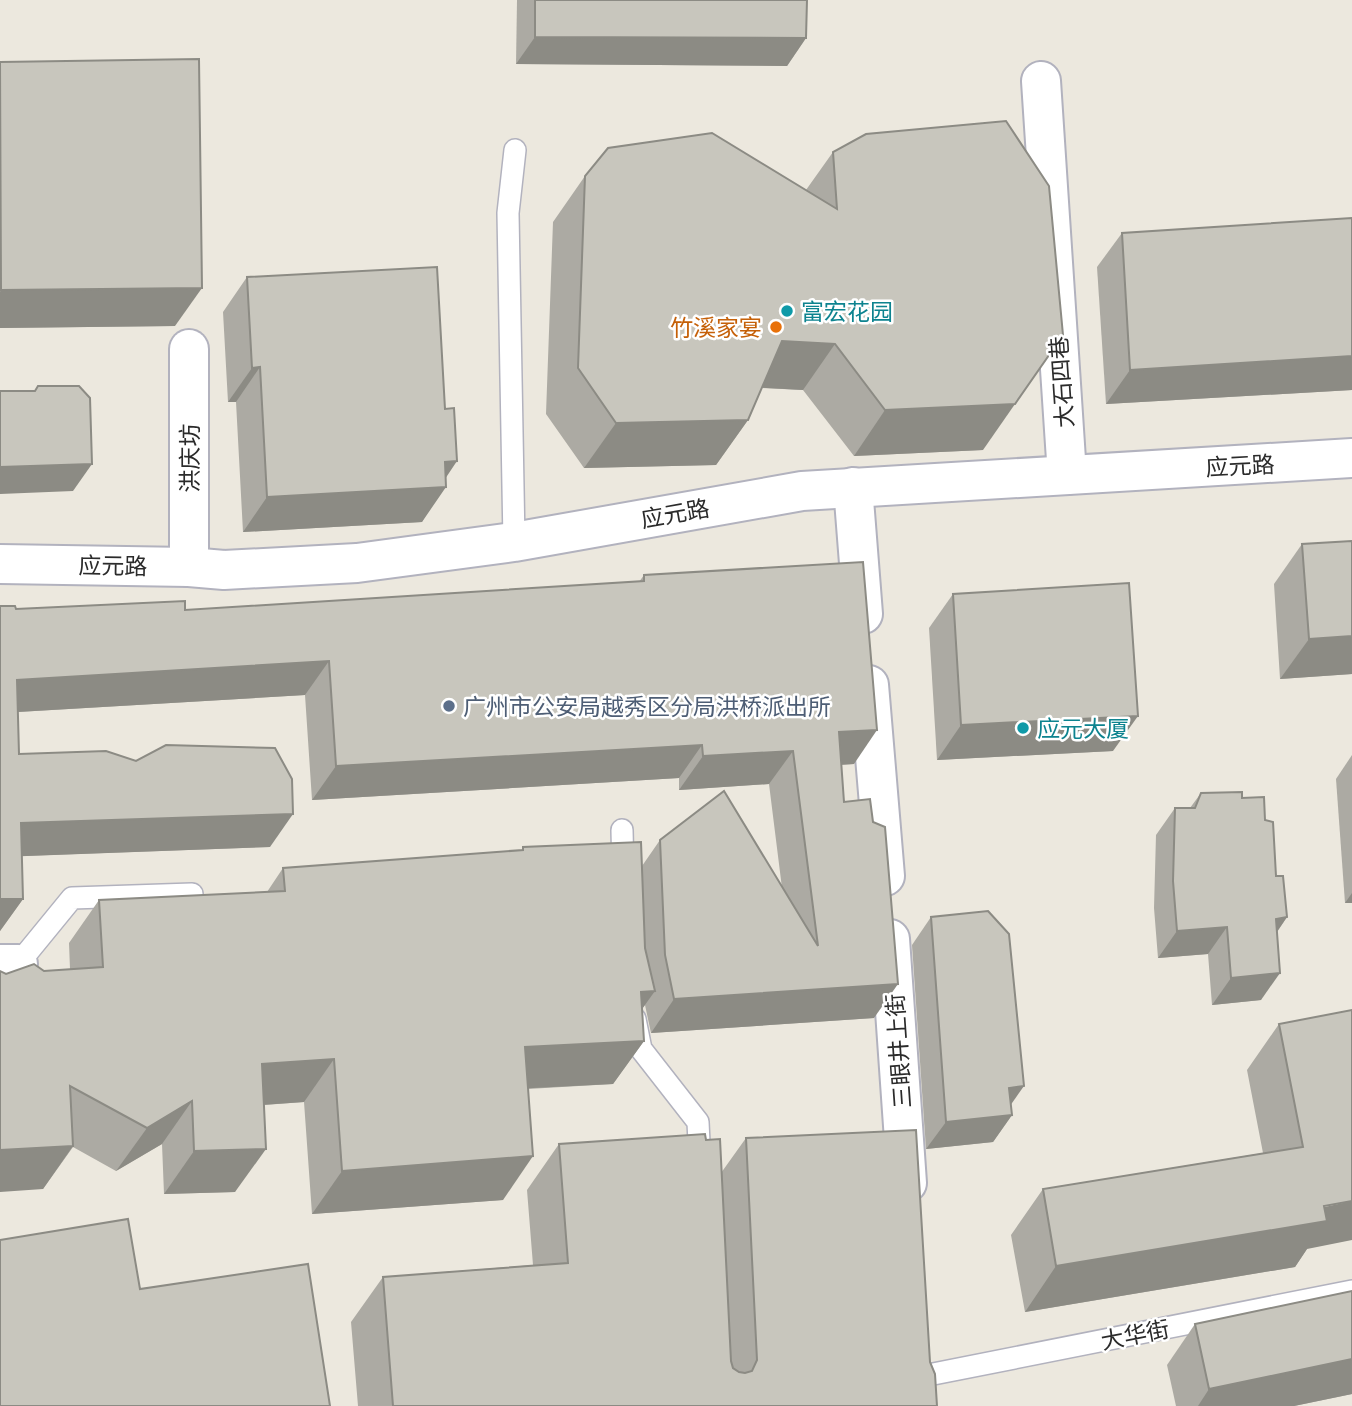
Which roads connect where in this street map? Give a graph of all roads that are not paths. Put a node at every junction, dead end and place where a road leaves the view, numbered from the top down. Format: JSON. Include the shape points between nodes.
{"nodes":[{"id":1,"x":1041,"y":81,"type":"dead end"},
{"id":2,"x":515,"y":150,"type":"dead end"},
{"id":3,"x":189,"y":349,"type":"dead end"},
{"id":4,"x":1352,"y":458,"type":"edge"},
{"id":5,"x":1067,"y":475,"type":"junction"},
{"id":6,"x":853,"y":487,"type":"junction"},
{"id":7,"x":514,"y":542,"type":"junction"},
{"id":8,"x":0,"y":564,"type":"edge"},
{"id":9,"x":189,"y":567,"type":"junction"},
{"id":10,"x":622,"y":830,"type":"dead end"},
{"id":11,"x":192,"y":894,"type":"edge"},
{"id":12,"x":624,"y":897,"type":"edge"},
{"id":13,"x":9,"y":964,"type":"edge"},
{"id":14,"x":631,"y":1001,"type":"edge"},
{"id":15,"x":701,"y":1189,"type":"edge"},
{"id":16,"x":909,"y":1215,"type":"edge"},
{"id":17,"x":1352,"y":1291,"type":"edge"},
{"id":18,"x":916,"y":1336,"type":"edge"},
{"id":19,"x":919,"y":1391,"type":"edge"}],
"edges":[{"from":1,"to":5,"type":"street","name":"大石四巷"},
{"from":2,"to":7,"type":"lane","via":[[508,213]]},
{"from":3,"to":9,"type":"street","name":"洪庆坊"},
{"from":4,"to":5,"type":"street","name":"应元路"},
{"from":5,"to":6,"type":"street","name":"应元路"},
{"from":6,"to":7,"type":"street","name":"应元路","via":[[802,491]]},
{"from":6,"to":16,"type":"street","name":"三眼井上街"},
{"from":7,"to":9,"type":"street","name":"应元路","via":[[356,563],[224,570]]},
{"from":8,"to":9,"type":"street","name":"应元路"},
{"from":10,"to":12,"type":"lane"},
{"from":11,"to":13,"type":"lane","via":[[72,898]]},
{"from":14,"to":15,"type":"lane","via":[[641,1049],[698,1122]]},
{"from":17,"to":19,"type":"lane","name":"大华街"},
{"from":18,"to":19,"type":"street"}]}
